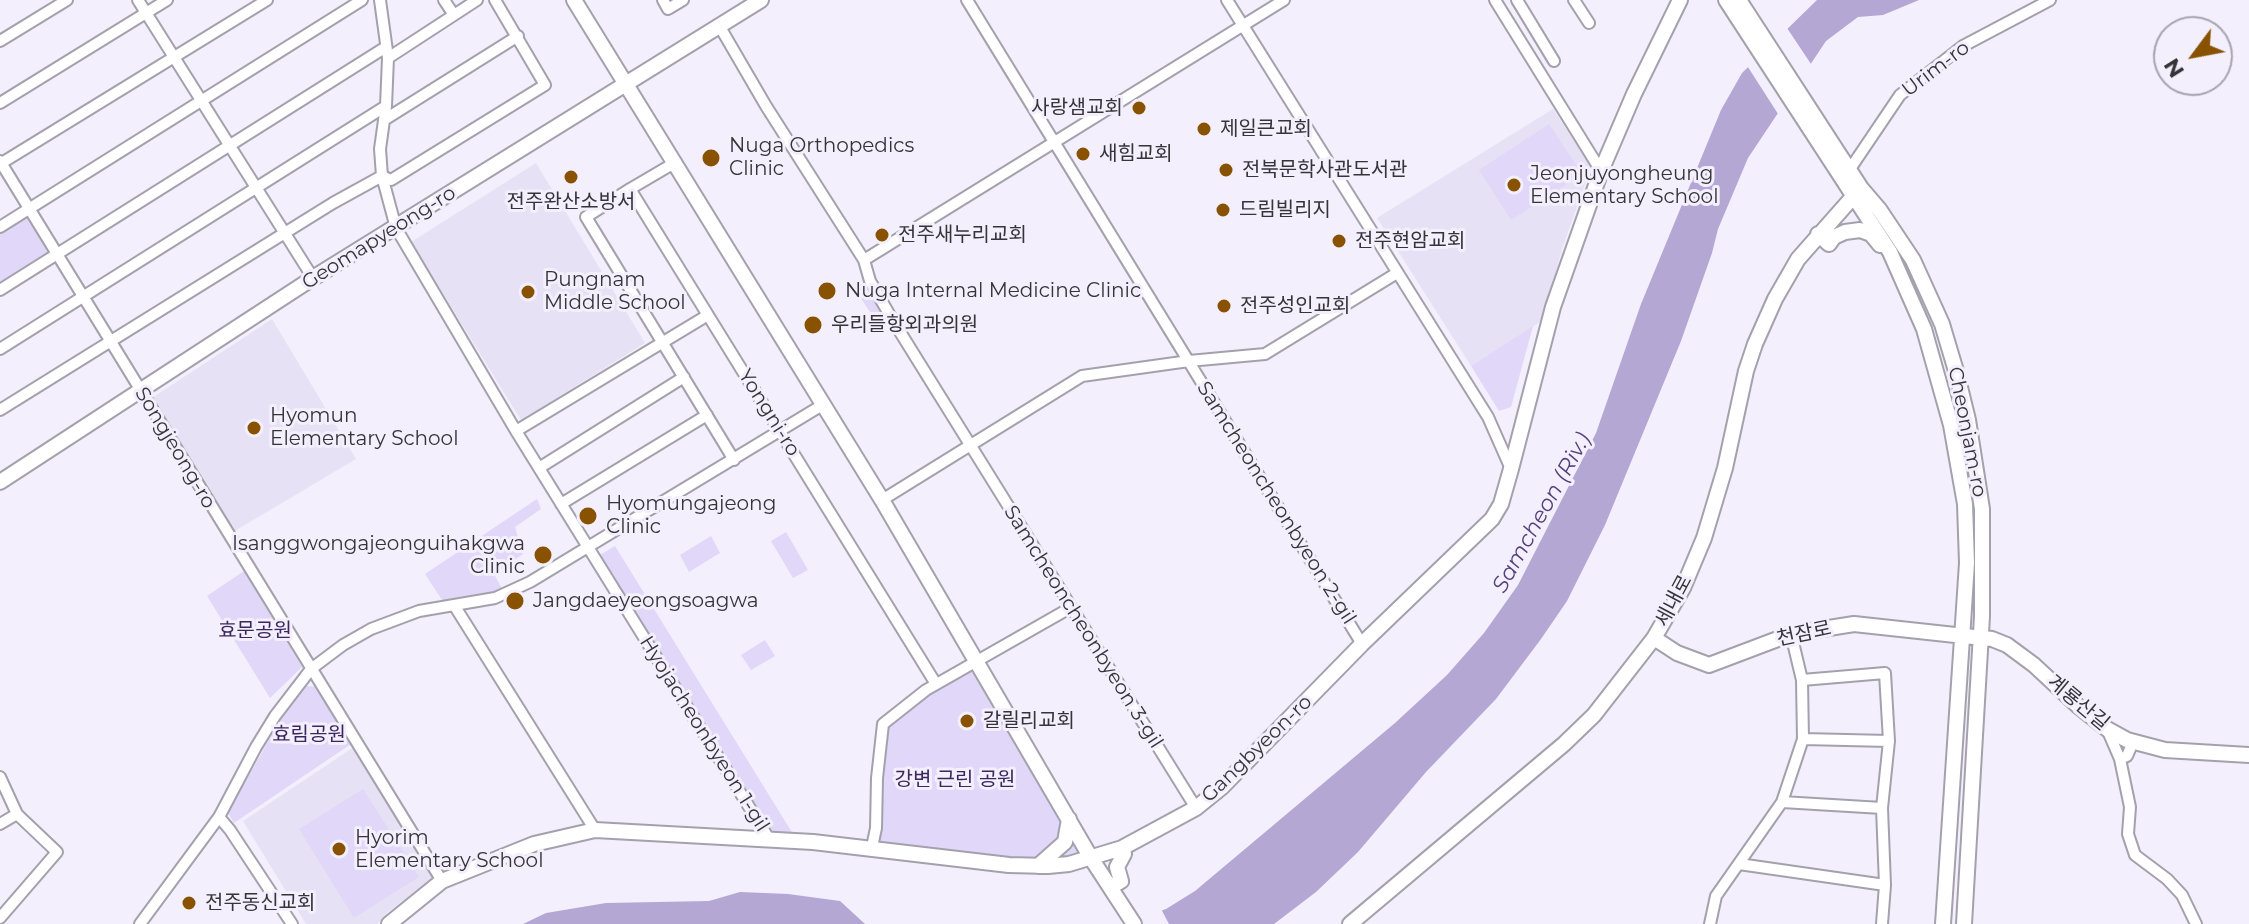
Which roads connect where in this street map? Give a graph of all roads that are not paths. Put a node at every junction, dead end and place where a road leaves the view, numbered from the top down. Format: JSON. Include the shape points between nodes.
{"nodes":[{"id":1,"x":67,"y":0,"type":"edge"},
{"id":2,"x":138,"y":0,"type":"edge"},
{"id":3,"x":167,"y":0,"type":"edge"},
{"id":4,"x":266,"y":0,"type":"edge"},
{"id":5,"x":362,"y":0,"type":"edge"},
{"id":6,"x":380,"y":0,"type":"edge"},
{"id":7,"x":444,"y":0,"type":"edge"},
{"id":8,"x":477,"y":0,"type":"edge"},
{"id":9,"x":495,"y":0,"type":"edge"},
{"id":10,"x":574,"y":0,"type":"edge"},
{"id":11,"x":663,"y":0,"type":"edge"},
{"id":12,"x":683,"y":0,"type":"edge"},
{"id":13,"x":761,"y":0,"type":"edge"},
{"id":14,"x":967,"y":0,"type":"edge"},
{"id":15,"x":1227,"y":0,"type":"edge"},
{"id":16,"x":1284,"y":0,"type":"edge"},
{"id":17,"x":1495,"y":0,"type":"edge"},
{"id":18,"x":1517,"y":0,"type":"edge"},
{"id":19,"x":1574,"y":0,"type":"edge"},
{"id":20,"x":1680,"y":0,"type":"edge"},
{"id":21,"x":1726,"y":0,"type":"edge"},
{"id":22,"x":1739,"y":0,"type":"edge"},
{"id":23,"x":2050,"y":0,"type":"edge"},
{"id":24,"x":146,"y":13,"type":"junction"},
{"id":25,"x":454,"y":15,"type":"junction"},
{"id":26,"x":1589,"y":23,"type":"dead end"},
{"id":27,"x":1243,"y":26,"type":"junction"},
{"id":28,"x":720,"y":27,"type":"junction"},
{"id":29,"x":518,"y":36,"type":"junction"},
{"id":30,"x":0,"y":41,"type":"edge"},
{"id":31,"x":387,"y":52,"type":"junction"},
{"id":32,"x":174,"y":57,"type":"junction"},
{"id":33,"x":1554,"y":61,"type":"dead end"},
{"id":34,"x":628,"y":84,"type":"junction"},
{"id":35,"x":201,"y":101,"type":"junction"},
{"id":36,"x":0,"y":103,"type":"edge"},
{"id":37,"x":386,"y":106,"type":"junction"},
{"id":38,"x":384,"y":120,"type":"junction"},
{"id":39,"x":1054,"y":142,"type":"junction"},
{"id":40,"x":229,"y":146,"type":"junction"},
{"id":41,"x":676,"y":162,"type":"junction"},
{"id":42,"x":0,"y":163,"type":"edge"},
{"id":43,"x":1845,"y":169,"type":"junction"},
{"id":44,"x":1601,"y":171,"type":"junction"},
{"id":45,"x":382,"y":176,"type":"junction"},
{"id":46,"x":256,"y":189,"type":"junction"},
{"id":47,"x":630,"y":189,"type":"junction"},
{"id":48,"x":1857,"y":191,"type":"junction"},
{"id":49,"x":30,"y":208,"type":"junction"},
{"id":50,"x":0,"y":227,"type":"edge"},
{"id":51,"x":396,"y":228,"type":"junction"},
{"id":52,"x":283,"y":234,"type":"junction"},
{"id":53,"x":1818,"y":234,"type":"junction"},
{"id":54,"x":1885,"y":244,"type":"junction"},
{"id":55,"x":58,"y":254,"type":"junction"},
{"id":56,"x":864,"y":260,"type":"junction"},
{"id":57,"x":1397,"y":273,"type":"junction"},
{"id":58,"x":313,"y":278,"type":"junction"},
{"id":59,"x":0,"y":290,"type":"edge"},
{"id":60,"x":84,"y":296,"type":"junction"},
{"id":61,"x":708,"y":315,"type":"junction"},
{"id":62,"x":112,"y":341,"type":"junction"},
{"id":63,"x":662,"y":342,"type":"junction"},
{"id":64,"x":0,"y":349,"type":"edge"},
{"id":65,"x":1189,"y":361,"type":"junction"},
{"id":66,"x":684,"y":377,"type":"junction"},
{"id":67,"x":141,"y":391,"type":"junction"},
{"id":68,"x":824,"y":404,"type":"junction"},
{"id":69,"x":0,"y":410,"type":"edge"},
{"id":70,"x":707,"y":415,"type":"junction"},
{"id":71,"x":516,"y":431,"type":"junction"},
{"id":72,"x":781,"y":432,"type":"junction"},
{"id":73,"x":970,"y":445,"type":"junction"},
{"id":74,"x":734,"y":460,"type":"junction"},
{"id":75,"x":539,"y":468,"type":"junction"},
{"id":76,"x":1511,"y":469,"type":"junction"},
{"id":77,"x":0,"y":482,"type":"edge"},
{"id":78,"x":882,"y":500,"type":"junction"},
{"id":79,"x":561,"y":504,"type":"junction"},
{"id":80,"x":589,"y":547,"type":"junction"},
{"id":81,"x":454,"y":605,"type":"junction"},
{"id":82,"x":1070,"y":608,"type":"junction"},
{"id":83,"x":1791,"y":634,"type":"junction"},
{"id":84,"x":1971,"y":636,"type":"junction"},
{"id":85,"x":1654,"y":638,"type":"junction"},
{"id":86,"x":1362,"y":644,"type":"junction"},
{"id":87,"x":976,"y":661,"type":"junction"},
{"id":88,"x":311,"y":669,"type":"junction"},
{"id":89,"x":1802,"y":680,"type":"junction"},
{"id":90,"x":936,"y":684,"type":"junction"},
{"id":91,"x":2107,"y":729,"type":"junction"},
{"id":92,"x":1803,"y":739,"type":"junction"},
{"id":93,"x":1889,"y":741,"type":"junction"},
{"id":94,"x":2133,"y":742,"type":"junction"},
{"id":95,"x":2249,"y":755,"type":"edge"},
{"id":96,"x":2120,"y":759,"type":"junction"},
{"id":97,"x":0,"y":777,"type":"edge"},
{"id":98,"x":1782,"y":802,"type":"junction"},
{"id":99,"x":1196,"y":808,"type":"junction"},
{"id":100,"x":1882,"y":808,"type":"junction"},
{"id":101,"x":17,"y":814,"type":"junction"},
{"id":102,"x":219,"y":817,"type":"junction"},
{"id":103,"x":1069,"y":819,"type":"junction"},
{"id":104,"x":0,"y":824,"type":"edge"},
{"id":105,"x":595,"y":830,"type":"junction"},
{"id":106,"x":769,"y":839,"type":"junction"},
{"id":107,"x":872,"y":847,"type":"junction"},
{"id":108,"x":1123,"y":851,"type":"junction"},
{"id":109,"x":1093,"y":861,"type":"junction"},
{"id":110,"x":1739,"y":864,"type":"junction"},
{"id":111,"x":1037,"y":866,"type":"junction"},
{"id":112,"x":442,"y":881,"type":"junction"},
{"id":113,"x":1885,"y":885,"type":"junction"},
{"id":114,"x":1111,"y":887,"type":"junction"},
{"id":115,"x":0,"y":918,"type":"edge"},
{"id":116,"x":140,"y":924,"type":"edge"},
{"id":117,"x":292,"y":924,"type":"edge"},
{"id":118,"x":389,"y":924,"type":"edge"},
{"id":119,"x":1134,"y":924,"type":"edge"},
{"id":120,"x":1350,"y":924,"type":"edge"},
{"id":121,"x":1710,"y":924,"type":"edge"},
{"id":122,"x":1882,"y":924,"type":"edge"},
{"id":123,"x":1943,"y":924,"type":"edge"},
{"id":124,"x":1964,"y":924,"type":"edge"},
{"id":125,"x":2196,"y":924,"type":"edge"}],
"edges":[{"from":1,"to":30,"type":"street"},
{"from":2,"to":24,"type":"street"},
{"from":3,"to":24,"type":"street"},
{"from":4,"to":32,"type":"street","name":"Songjeong-ro"},
{"from":5,"to":35,"type":"street"},
{"from":6,"to":31,"type":"street","name":"Hyojacheonbyeon 1-gil"},
{"from":7,"to":25,"type":"street"},
{"from":8,"to":25,"type":"street"},
{"from":9,"to":29,"type":"street"},
{"from":10,"to":34,"type":"street"},
{"from":11,"to":12,"type":"street","via":[[668,9]]},
{"from":13,"to":28,"type":"street","name":"Geomapyeong-ro"},
{"from":14,"to":39,"type":"street","name":"Samcheoncheonbyeon 2-gil"},
{"from":15,"to":27,"type":"street"},
{"from":16,"to":27,"type":"street"},
{"from":17,"to":44,"type":"street"},
{"from":18,"to":33,"type":"street"},
{"from":19,"to":26,"type":"street"},
{"from":20,"to":44,"type":"street","name":"Gangbyeon-ro"},
{"from":21,"to":43,"type":"street","name":"Cheonjam-ro"},
{"from":22,"to":43,"type":"street","name":"Cheonjam-ro"},
{"from":23,"to":43,"type":"street","name":"Urim-ro","via":[[1963,46],[1900,95]]},
{"from":24,"to":32,"type":"street"},
{"from":24,"to":36,"type":"street"},
{"from":25,"to":31,"type":"street"},
{"from":27,"to":39,"type":"street"},
{"from":27,"to":57,"type":"street"},
{"from":28,"to":34,"type":"street","name":"Geomapyeong-ro"},
{"from":28,"to":56,"type":"street","name":"Samcheoncheonbyeon 3-gil"},
{"from":29,"to":38,"type":"street"},
{"from":29,"to":45,"type":"street","via":[[545,85],[391,180]]},
{"from":31,"to":37,"type":"street","name":"Hyojacheonbyeon 1-gil"},
{"from":31,"to":40,"type":"street"},
{"from":32,"to":35,"type":"street"},
{"from":32,"to":42,"type":"street","name":"Songjeong-ro"},
{"from":34,"to":41,"type":"street"},
{"from":34,"to":51,"type":"street","name":"Geomapyeong-ro"},
{"from":35,"to":40,"type":"street"},
{"from":35,"to":49,"type":"street"},
{"from":37,"to":38,"type":"street","name":"Hyojacheonbyeon 1-gil"},
{"from":37,"to":46,"type":"street"},
{"from":38,"to":45,"type":"street","name":"Hyojacheonbyeon 1-gil"},
{"from":39,"to":56,"type":"street"},
{"from":39,"to":65,"type":"street","name":"Samcheoncheonbyeon 2-gil"},
{"from":40,"to":46,"type":"street"},
{"from":40,"to":55,"type":"street"},
{"from":41,"to":47,"type":"street"},
{"from":41,"to":68,"type":"street"},
{"from":42,"to":49,"type":"street","name":"Songjeong-ro"},
{"from":43,"to":48,"type":"street","name":"Cheonjam-ro"},
{"from":44,"to":76,"type":"street","name":"Gangbyeon-ro","via":[[1553,307]]},
{"from":45,"to":51,"type":"street","name":"Hyojacheonbyeon 1-gil"},
{"from":45,"to":52,"type":"street"},
{"from":46,"to":52,"type":"street"},
{"from":46,"to":60,"type":"street"},
{"from":47,"to":61,"type":"street","name":"Yongni-ro"},
{"from":47,"to":63,"type":"street","via":[[586,217]]},
{"from":48,"to":53,"type":"street","name":"세내로"},
{"from":48,"to":54,"type":"street","name":"Cheonjam-ro"},
{"from":48,"to":84,"type":"street","name":"Cheonjam-ro","via":[[1879,209],[1913,260],[1956,371],[1982,509],[1982,616]]},
{"from":49,"to":50,"type":"street"},
{"from":49,"to":55,"type":"street","name":"Songjeong-ro"},
{"from":51,"to":58,"type":"street","name":"Geomapyeong-ro"},
{"from":51,"to":71,"type":"street","name":"Hyojacheonbyeon 1-gil"},
{"from":52,"to":58,"type":"street"},
{"from":52,"to":62,"type":"street"},
{"from":53,"to":54,"type":"street","via":[[1829,244],[1845,232],[1860,230]]},
{"from":53,"to":85,"type":"street","name":"세내로","via":[[1775,299],[1755,344],[1704,538]]},
{"from":54,"to":84,"type":"street","name":"Cheonjam-ro","via":[[1924,329],[1951,425],[1965,504]]},
{"from":55,"to":59,"type":"street"},
{"from":55,"to":60,"type":"street","name":"Songjeong-ro"},
{"from":56,"to":73,"type":"street","name":"Samcheoncheonbyeon 3-gil","via":[[870,281]]},
{"from":57,"to":65,"type":"street","via":[[1265,354]]},
{"from":57,"to":76,"type":"street","via":[[1488,417]]},
{"from":58,"to":67,"type":"street","name":"Geomapyeong-ro"},
{"from":60,"to":62,"type":"street","name":"Songjeong-ro"},
{"from":60,"to":64,"type":"street"},
{"from":61,"to":63,"type":"street"},
{"from":61,"to":72,"type":"street","name":"Yongni-ro"},
{"from":62,"to":67,"type":"street","name":"Songjeong-ro"},
{"from":62,"to":69,"type":"street"},
{"from":63,"to":66,"type":"street"},
{"from":63,"to":71,"type":"street"},
{"from":65,"to":73,"type":"street","name":"Samcheoncheonbyeon 2-gil","via":[[1082,376]]},
{"from":65,"to":86,"type":"street","name":"Samcheoncheonbyeon 2-gil"},
{"from":66,"to":70,"type":"street"},
{"from":66,"to":75,"type":"street"},
{"from":67,"to":77,"type":"street","name":"Geomapyeong-ro"},
{"from":67,"to":88,"type":"street","name":"Songjeong-ro"},
{"from":68,"to":72,"type":"street"},
{"from":68,"to":78,"type":"street"},
{"from":70,"to":74,"type":"street"},
{"from":70,"to":79,"type":"street"},
{"from":71,"to":75,"type":"street","name":"Hyojacheonbyeon 1-gil"},
{"from":72,"to":74,"type":"street"},
{"from":72,"to":90,"type":"street","name":"Yongni-ro"},
{"from":73,"to":78,"type":"street"},
{"from":73,"to":82,"type":"street","name":"Samcheoncheonbyeon 3-gil"},
{"from":74,"to":80,"type":"street"},
{"from":75,"to":79,"type":"street","name":"Hyojacheonbyeon 1-gil"},
{"from":76,"to":86,"type":"street","name":"Gangbyeon-ro","via":[[1492,519]]},
{"from":78,"to":87,"type":"street"},
{"from":79,"to":80,"type":"street","name":"Hyojacheonbyeon 1-gil"},
{"from":80,"to":81,"type":"street","via":[[495,598]]},
{"from":80,"to":106,"type":"street","name":"Hyojacheonbyeon 1-gil"},
{"from":81,"to":88,"type":"street","via":[[371,629]]},
{"from":81,"to":105,"type":"street"},
{"from":82,"to":87,"type":"street"},
{"from":82,"to":99,"type":"street","name":"Samcheoncheonbyeon 3-gil"},
{"from":83,"to":84,"type":"street","name":"천잠로","via":[[1854,624]]},
{"from":83,"to":85,"type":"street","name":"천잠로","via":[[1709,665]]},
{"from":83,"to":89,"type":"street"},
{"from":84,"to":91,"type":"street","name":"계룡산길","via":[[2007,645]]},
{"from":84,"to":123,"type":"street","name":"Cheonjam-ro"},
{"from":84,"to":124,"type":"street","name":"Cheonjam-ro"},
{"from":85,"to":120,"type":"street","name":"세내로","via":[[1594,715],[1564,744]]},
{"from":86,"to":99,"type":"street","name":"Gangbyeon-ro"},
{"from":87,"to":90,"type":"street"},
{"from":87,"to":103,"type":"street"},
{"from":88,"to":102,"type":"street","via":[[275,716]]},
{"from":88,"to":112,"type":"street","name":"Songjeong-ro"},
{"from":89,"to":92,"type":"street"},
{"from":89,"to":93,"type":"street","via":[[1885,673]]},
{"from":90,"to":107,"type":"street","via":[[883,724]]},
{"from":91,"to":94,"type":"street","name":"계룡산길"},
{"from":91,"to":96,"type":"street"},
{"from":92,"to":93,"type":"street"},
{"from":92,"to":98,"type":"street"},
{"from":93,"to":100,"type":"street"},
{"from":94,"to":95,"type":"street","name":"계룡산길","via":[[2165,750]]},
{"from":94,"to":96,"type":"street"},
{"from":96,"to":125,"type":"street","via":[[2135,855],[2175,887]]},
{"from":97,"to":101,"type":"street"},
{"from":98,"to":100,"type":"street"},
{"from":98,"to":110,"type":"street"},
{"from":99,"to":108,"type":"street","name":"Gangbyeon-ro"},
{"from":100,"to":113,"type":"street"},
{"from":101,"to":104,"type":"street"},
{"from":101,"to":115,"type":"street","via":[[57,852]]},
{"from":102,"to":116,"type":"street"},
{"from":102,"to":117,"type":"street"},
{"from":103,"to":109,"type":"street"},
{"from":103,"to":111,"type":"street","via":[[1065,842]]},
{"from":105,"to":106,"type":"street","name":"Gangbyeon-ro"},
{"from":105,"to":112,"type":"street","name":"Gangbyeon-ro","via":[[534,844]]},
{"from":106,"to":107,"type":"street","name":"Gangbyeon-ro"},
{"from":107,"to":111,"type":"street","name":"Gangbyeon-ro"},
{"from":108,"to":109,"type":"street","name":"Gangbyeon-ro"},
{"from":108,"to":114,"type":"street","via":[[1117,867],[1121,881]]},
{"from":109,"to":111,"type":"street","name":"Gangbyeon-ro"},
{"from":109,"to":114,"type":"street"},
{"from":110,"to":113,"type":"street"},
{"from":110,"to":121,"type":"street","via":[[1716,896]]},
{"from":112,"to":118,"type":"street","name":"Gangbyeon-ro"},
{"from":113,"to":122,"type":"street"},
{"from":114,"to":119,"type":"street"}]}
